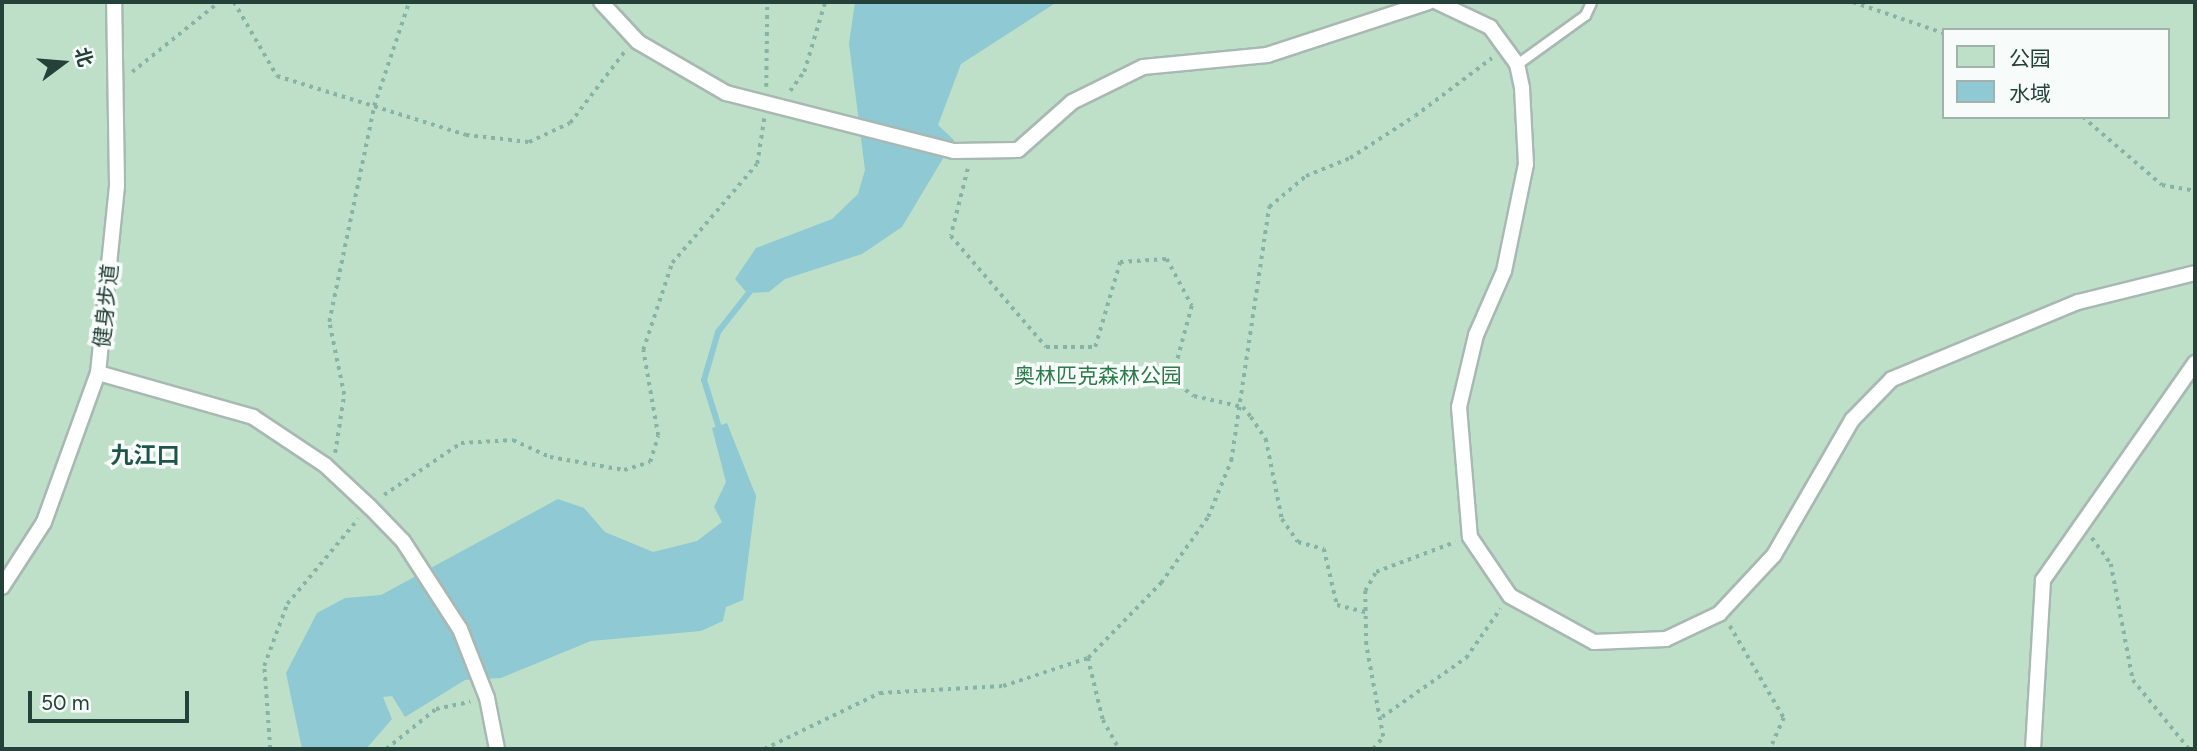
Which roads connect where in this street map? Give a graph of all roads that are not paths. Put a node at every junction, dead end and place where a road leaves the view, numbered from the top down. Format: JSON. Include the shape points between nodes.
{"nodes":[{"id":1,"x":114,"y":2,"type":"edge"},
{"id":2,"x":601,"y":2,"type":"edge"},
{"id":3,"x":1429,"y":2,"type":"edge"},
{"id":4,"x":1437,"y":2,"type":"edge"},
{"id":5,"x":1591,"y":2,"type":"edge"},
{"id":6,"x":1517,"y":64,"type":"junction"},
{"id":7,"x":2195,"y":273,"type":"edge"},
{"id":8,"x":2195,"y":363,"type":"edge"},
{"id":9,"x":98,"y":373,"type":"junction"},
{"id":10,"x":2,"y":587,"type":"edge"},
{"id":11,"x":497,"y":749,"type":"edge"},
{"id":12,"x":2033,"y":749,"type":"edge"}],
"edges":[{"from":1,"to":9,"type":"street","name":"健身步道","via":[[117,185]]},
{"from":2,"to":3,"type":"street","via":[[633,37],[726,93],[954,151],[1018,149],[1072,102],[1143,67],[1267,55]]},
{"from":4,"to":6,"type":"street","via":[[1490,27]]},
{"from":5,"to":6,"type":"lane","via":[[1585,15]]},
{"from":6,"to":7,"type":"street","via":[[1525,164],[1504,271],[1476,335],[1459,407],[1470,537],[1510,596],[1594,642],[1666,639],[1719,614],[1774,555],[1852,421],[1892,379],[2078,302]]},
{"from":8,"to":12,"type":"street","via":[[2080,521],[2043,580]]},
{"from":9,"to":10,"type":"street","name":"健身步道","via":[[44,522]]},
{"from":9,"to":11,"type":"street","via":[[253,417],[332,472],[370,507],[403,541],[460,629],[484,692]]}]}
